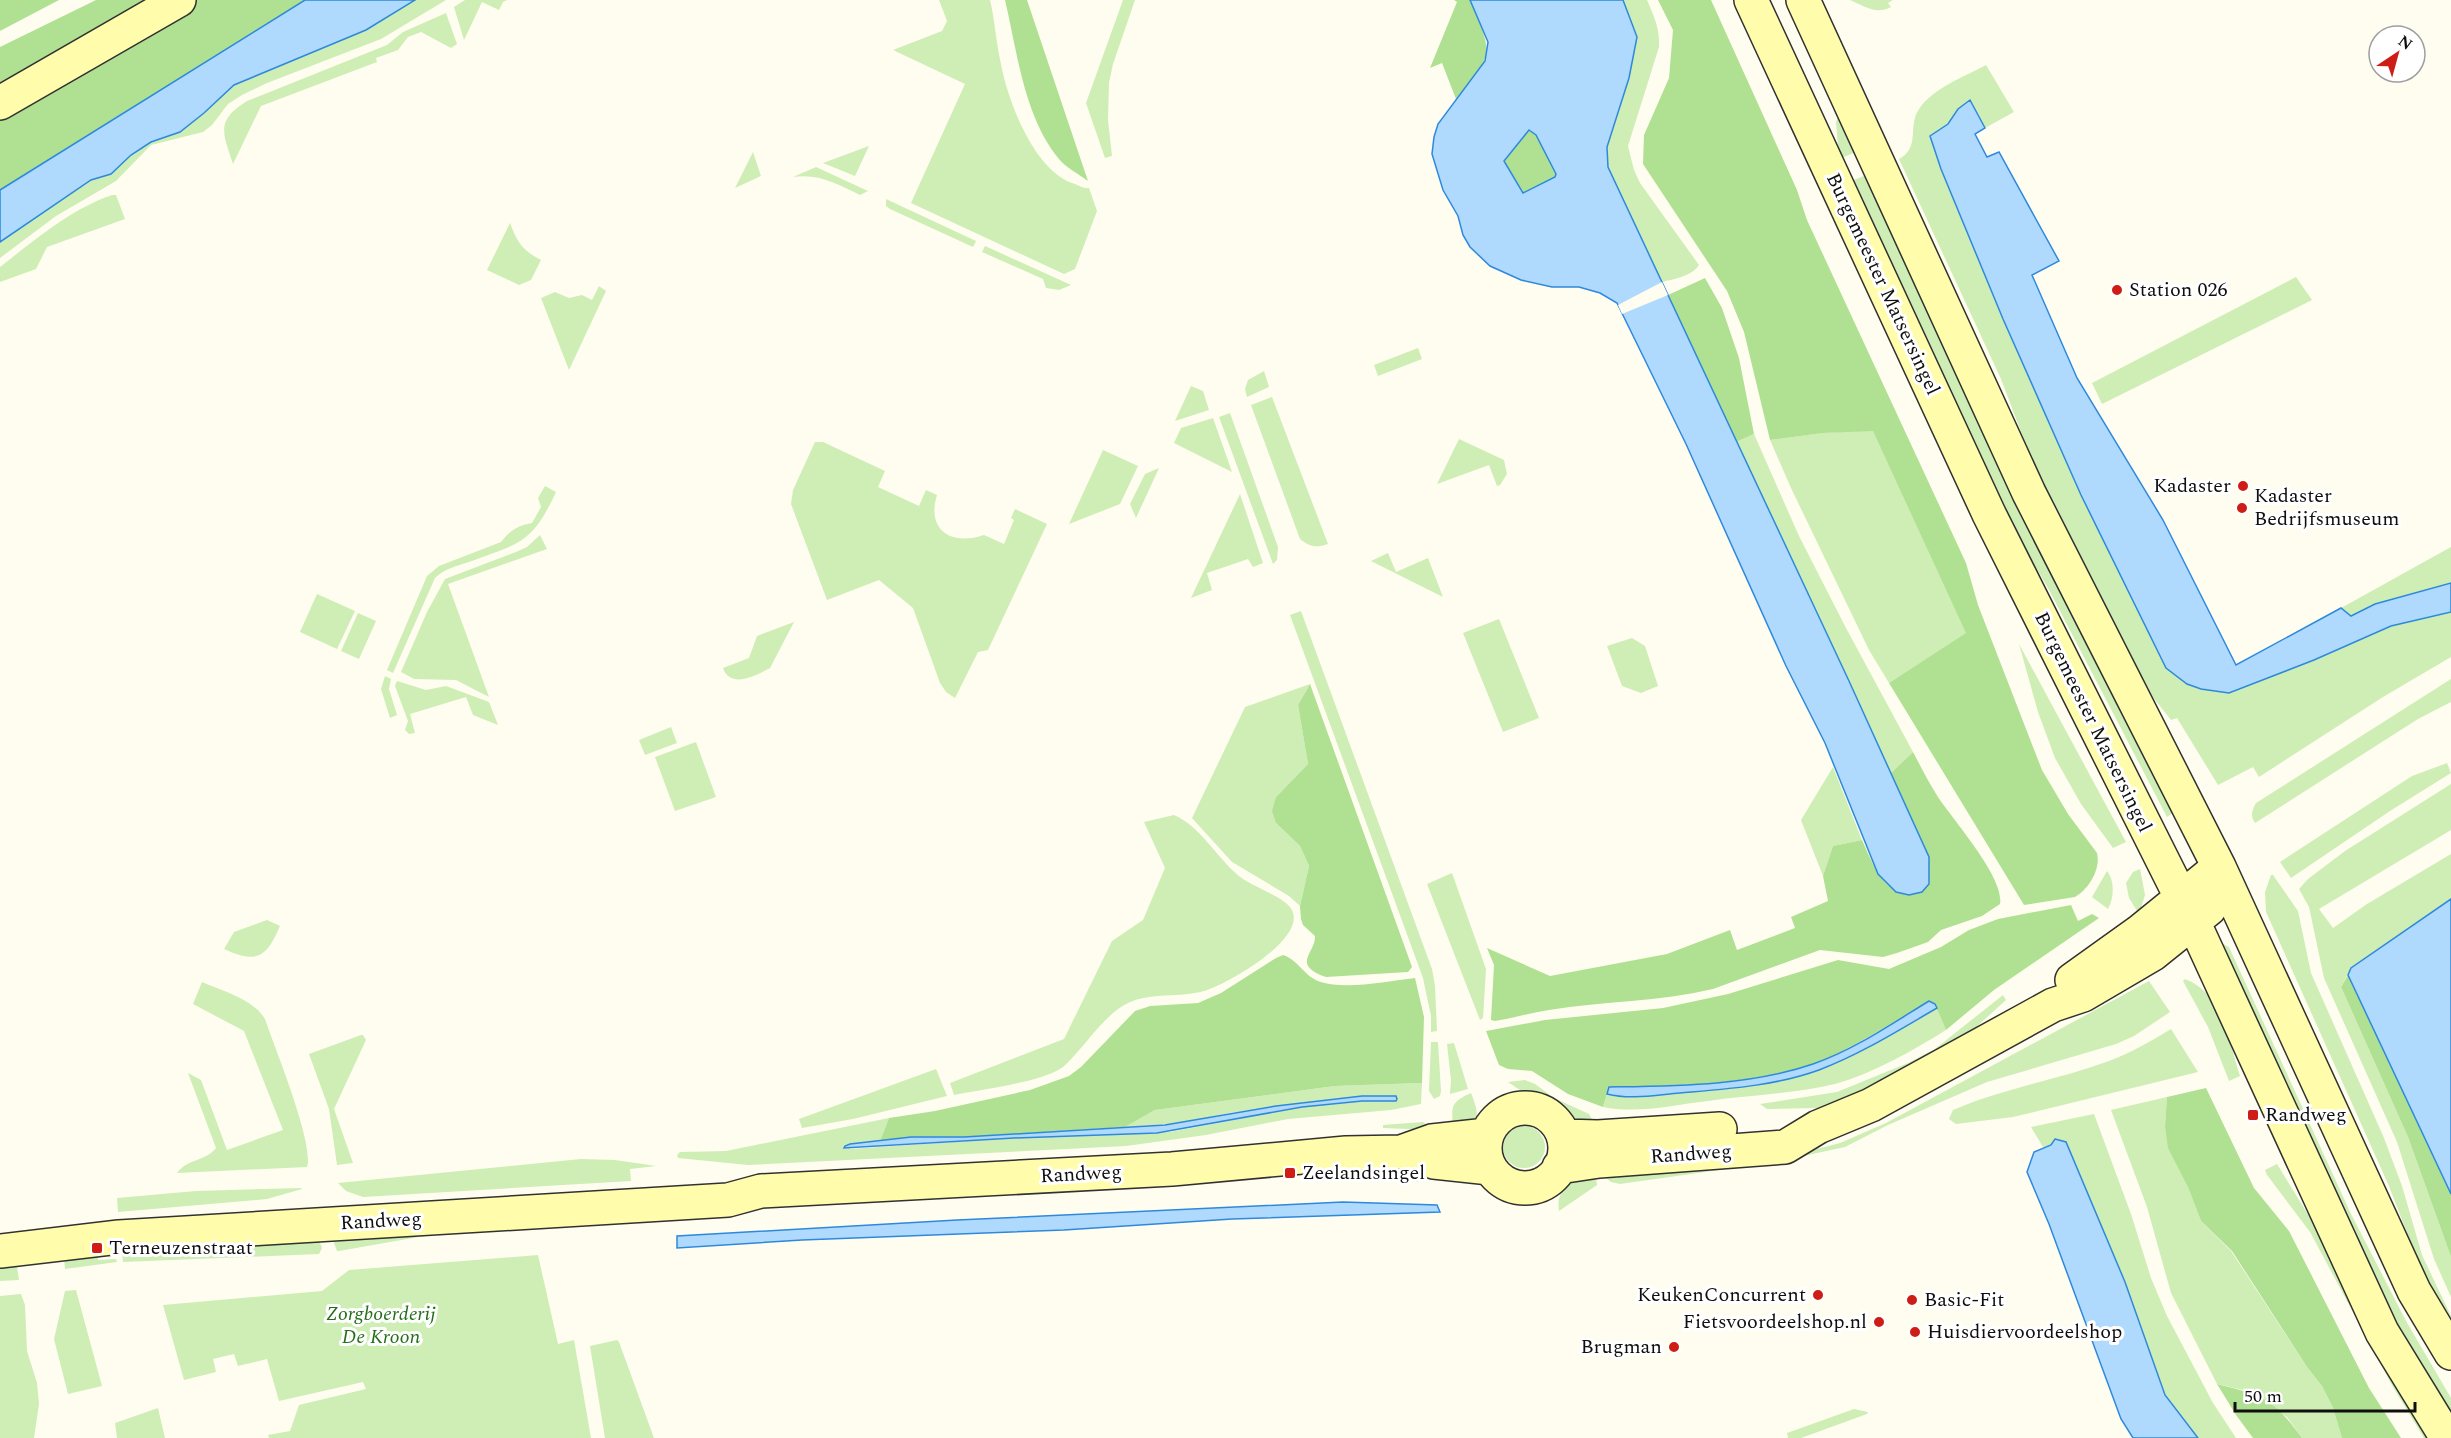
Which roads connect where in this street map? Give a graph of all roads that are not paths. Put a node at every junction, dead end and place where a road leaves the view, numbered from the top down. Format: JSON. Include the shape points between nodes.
{"nodes":[{"id":1,"x":179,"y":0,"type":"edge"},
{"id":2,"x":1751,"y":0,"type":"edge"},
{"id":3,"x":1803,"y":0,"type":"edge"},
{"id":4,"x":0,"y":103,"type":"edge"},
{"id":5,"x":2225,"y":879,"type":"junction"},
{"id":6,"x":2187,"y":910,"type":"junction"},
{"id":7,"x":2153,"y":954,"type":"junction"},
{"id":8,"x":2216,"y":971,"type":"junction"},
{"id":9,"x":2053,"y":1005,"type":"junction"},
{"id":10,"x":1487,"y":1136,"type":"junction"},
{"id":11,"x":1401,"y":1152,"type":"junction"},
{"id":12,"x":1561,"y":1152,"type":"junction"},
{"id":13,"x":1490,"y":1168,"type":"junction"},
{"id":14,"x":761,"y":1191,"type":"junction"},
{"id":15,"x":0,"y":1232,"type":"edge"},
{"id":16,"x":0,"y":1251,"type":"edge"},
{"id":17,"x":2451,"y":1353,"type":"edge"},
{"id":18,"x":2447,"y":1438,"type":"edge"}],
"edges":[{"from":1,"to":4,"type":"street"},
{"from":2,"to":6,"type":"street","name":"Burgemeester Matsersingel","via":[[1989,514]]},
{"from":3,"to":5,"type":"street","via":[[2029,493]]},
{"from":5,"to":6,"type":"street"},
{"from":5,"to":17,"type":"street","via":[[2414,1291]]},
{"from":6,"to":7,"type":"street","name":"Randweg"},
{"from":6,"to":8,"type":"street","name":"Burgemeester Matsersingel"},
{"from":6,"to":9,"type":"street","name":"Randweg","via":[[2139,933],[2073,978]]},
{"from":7,"to":8,"type":"street","via":[[2182,958]]},
{"from":7,"to":9,"type":"street","name":"Randweg","via":[[2083,995]]},
{"from":8,"to":18,"type":"street","name":"Burgemeester Matsersingel","via":[[2382,1332]]},
{"from":9,"to":12,"type":"street","name":"Randweg","via":[[1871,1105],[1818,1127],[1780,1125],[1598,1137]]},
{"from":10,"to":11,"type":"street","name":"Randweg","via":[[1432,1141]]},
{"from":10,"to":12,"type":"street","via":[[1499,1117],[1516,1108],[1528,1108],[1550,1116]]},
{"from":10,"to":13,"type":"street","via":[[1486,1158]]},
{"from":11,"to":13,"type":"street","name":"Randweg","via":[[1434,1162]]},
{"from":11,"to":14,"type":"street","name":"Randweg","via":[[1346,1153],[1172,1169]]},
{"from":12,"to":13,"type":"street","via":[[1545,1182],[1528,1188],[1508,1184]]},
{"from":14,"to":15,"type":"street","name":"Randweg","via":[[725,1185],[259,1208]]},
{"from":14,"to":16,"type":"street","name":"Randweg","via":[[728,1200],[119,1237]]}]}
